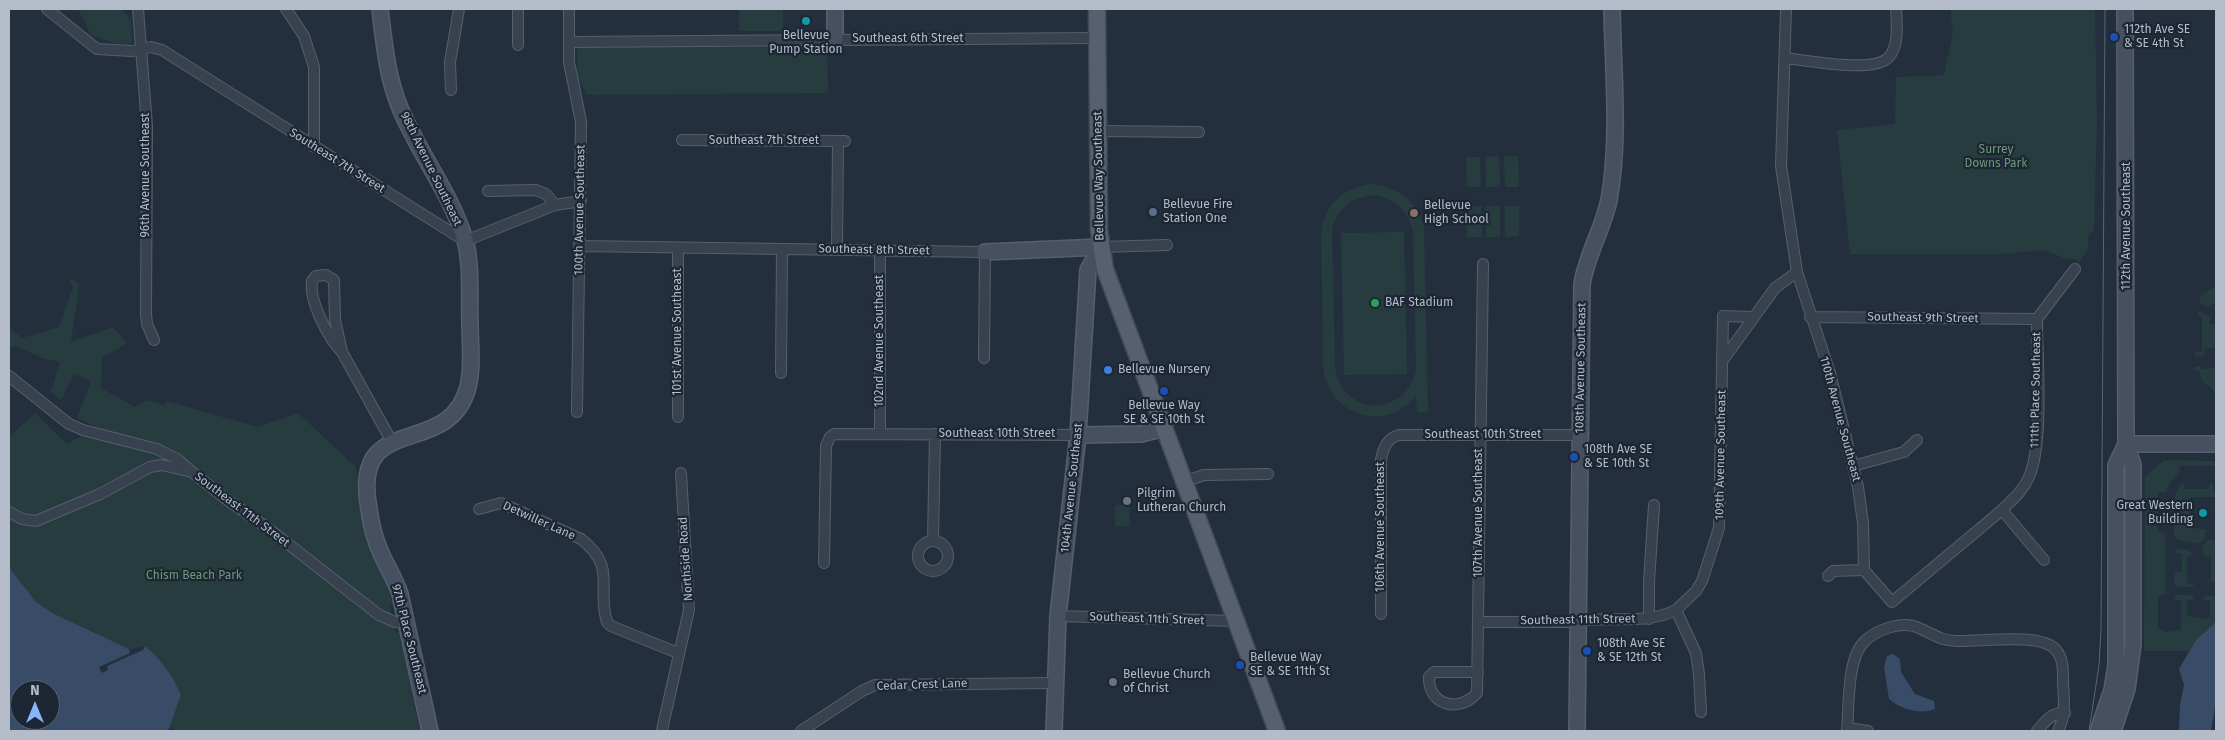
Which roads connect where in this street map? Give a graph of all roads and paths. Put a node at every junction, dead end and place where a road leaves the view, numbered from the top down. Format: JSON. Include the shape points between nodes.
{"nodes":[{"id":1,"x":47,"y":9,"type":"edge"},
{"id":2,"x":138,"y":9,"type":"edge"},
{"id":3,"x":286,"y":9,"type":"edge"},
{"id":4,"x":380,"y":9,"type":"edge"},
{"id":5,"x":459,"y":9,"type":"edge"},
{"id":6,"x":518,"y":9,"type":"edge"},
{"id":7,"x":568,"y":9,"type":"edge"},
{"id":8,"x":835,"y":9,"type":"edge"},
{"id":9,"x":1097,"y":9,"type":"edge"},
{"id":10,"x":1612,"y":9,"type":"edge"},
{"id":11,"x":1786,"y":9,"type":"edge"},
{"id":12,"x":1896,"y":9,"type":"edge"},
{"id":13,"x":2125,"y":9,"type":"edge"},
{"id":14,"x":1097,"y":38,"type":"junction"},
{"id":15,"x":835,"y":40,"type":"junction"},
{"id":16,"x":569,"y":42,"type":"junction"},
{"id":17,"x":518,"y":44,"type":"dead end"},
{"id":18,"x":142,"y":48,"type":"junction"},
{"id":19,"x":1784,"y":58,"type":"junction"},
{"id":20,"x":451,"y":90,"type":"dead end"},
{"id":21,"x":1098,"y":131,"type":"junction"},
{"id":22,"x":1199,"y":132,"type":"dead end"},
{"id":23,"x":682,"y":140,"type":"dead end"},
{"id":24,"x":314,"y":147,"type":"junction"},
{"id":25,"x":488,"y":191,"type":"dead end"},
{"id":26,"x":581,"y":201,"type":"junction"},
{"id":27,"x":555,"y":205,"type":"junction"},
{"id":28,"x":465,"y":242,"type":"junction"},
{"id":29,"x":1167,"y":245,"type":"dead end"},
{"id":30,"x":580,"y":246,"type":"junction"},
{"id":31,"x":678,"y":248,"type":"junction"},
{"id":32,"x":1100,"y":248,"type":"junction"},
{"id":33,"x":782,"y":249,"type":"junction"},
{"id":34,"x":837,"y":250,"type":"junction"},
{"id":35,"x":880,"y":250,"type":"junction"},
{"id":36,"x":985,"y":252,"type":"junction"},
{"id":37,"x":1484,"y":264,"type":"dead end"},
{"id":38,"x":2075,"y":269,"type":"dead end"},
{"id":39,"x":1797,"y":272,"type":"junction"},
{"id":40,"x":1753,"y":317,"type":"junction"},
{"id":41,"x":1810,"y":317,"type":"junction"},
{"id":42,"x":2037,"y":319,"type":"junction"},
{"id":43,"x":154,"y":340,"type":"dead end"},
{"id":44,"x":342,"y":352,"type":"junction"},
{"id":45,"x":984,"y":358,"type":"dead end"},
{"id":46,"x":1723,"y":360,"type":"junction"},
{"id":47,"x":781,"y":373,"type":"dead end"},
{"id":48,"x":9,"y":376,"type":"edge"},
{"id":49,"x":577,"y":412,"type":"dead end"},
{"id":50,"x":678,"y":417,"type":"dead end"},
{"id":51,"x":1165,"y":428,"type":"junction"},
{"id":52,"x":880,"y":432,"type":"junction"},
{"id":53,"x":935,"y":434,"type":"junction"},
{"id":54,"x":1078,"y":434,"type":"junction"},
{"id":55,"x":1480,"y":434,"type":"junction"},
{"id":56,"x":1580,"y":435,"type":"junction"},
{"id":57,"x":1917,"y":440,"type":"dead end"},
{"id":58,"x":392,"y":442,"type":"junction"},
{"id":59,"x":1388,"y":442,"type":"joint"},
{"id":60,"x":2126,"y":444,"type":"junction"},
{"id":61,"x":2216,"y":444,"type":"edge"},
{"id":62,"x":1853,"y":466,"type":"junction"},
{"id":63,"x":192,"y":472,"type":"junction"},
{"id":64,"x":681,"y":473,"type":"dead end"},
{"id":65,"x":1268,"y":474,"type":"dead end"},
{"id":66,"x":1183,"y":482,"type":"junction"},
{"id":67,"x":1654,"y":506,"type":"dead end"},
{"id":68,"x":479,"y":510,"type":"dead end"},
{"id":69,"x":2002,"y":510,"type":"junction"},
{"id":70,"x":9,"y":512,"type":"edge"},
{"id":71,"x":933,"y":541,"type":"dead end"},
{"id":72,"x":2044,"y":560,"type":"dead end"},
{"id":73,"x":824,"y":563,"type":"dead end"},
{"id":74,"x":1864,"y":570,"type":"junction"},
{"id":75,"x":1828,"y":576,"type":"dead end"},
{"id":76,"x":1676,"y":610,"type":"junction"},
{"id":77,"x":1381,"y":614,"type":"dead end"},
{"id":78,"x":1058,"y":616,"type":"junction"},
{"id":79,"x":1649,"y":619,"type":"junction"},
{"id":80,"x":1579,"y":620,"type":"junction"},
{"id":81,"x":1236,"y":621,"type":"junction"},
{"id":82,"x":1478,"y":622,"type":"junction"},
{"id":83,"x":406,"y":623,"type":"junction"},
{"id":84,"x":678,"y":653,"type":"junction"},
{"id":85,"x":1478,"y":672,"type":"junction"},
{"id":86,"x":1055,"y":683,"type":"junction"},
{"id":87,"x":1701,"y":712,"type":"dead end"},
{"id":88,"x":2065,"y":713,"type":"junction"},
{"id":89,"x":1847,"y":730,"type":"edge"},
{"id":90,"x":430,"y":731,"type":"edge"},
{"id":91,"x":659,"y":731,"type":"edge"},
{"id":92,"x":801,"y":731,"type":"edge"},
{"id":93,"x":1054,"y":731,"type":"edge"},
{"id":94,"x":1277,"y":731,"type":"edge"},
{"id":95,"x":1577,"y":731,"type":"edge"},
{"id":96,"x":1868,"y":731,"type":"edge"},
{"id":97,"x":2037,"y":731,"type":"edge"},
{"id":98,"x":2058,"y":731,"type":"edge"},
{"id":99,"x":2098,"y":731,"type":"edge"},
{"id":100,"x":2114,"y":731,"type":"edge"}],
"edges":[{"from":1,"to":18,"type":"street","name":"Southeast 7th Street","via":[[97,48],[132,51]]},
{"from":2,"to":18,"type":"street","name":"96th Avenue Southeast"},
{"from":3,"to":24,"type":"street","via":[[304,36],[314,67]]},
{"from":4,"to":28,"type":"street","name":"98th Avenue Southeast","via":[[391,80],[400,107],[448,199]]},
{"from":5,"to":20,"type":"street","via":[[451,52]]},
{"from":6,"to":17,"type":"street"},
{"from":7,"to":16,"type":"street","name":"100th Avenue Southeast"},
{"from":8,"to":15,"type":"street"},
{"from":9,"to":14,"type":"main road","name":"Bellevue Way Southeast"},
{"from":10,"to":56,"type":"street","name":"108th Avenue Southeast","via":[[1613,165],[1608,202],[1582,284]]},
{"from":11,"to":19,"type":"street"},
{"from":12,"to":19,"type":"street","via":[[1896,39],[1886,61],[1870,66]]},
{"from":13,"to":60,"type":"street","name":"112th Avenue Southeast"},
{"from":14,"to":15,"type":"street","name":"Southeast 6th Street"},
{"from":14,"to":21,"type":"main road","name":"Bellevue Way Southeast"},
{"from":15,"to":16,"type":"street","name":"Southeast 6th Street"},
{"from":16,"to":26,"type":"street","name":"100th Avenue Southeast","via":[[571,80],[581,122]]},
{"from":18,"to":24,"type":"street","name":"Southeast 7th Street","via":[[162,50]]},
{"from":18,"to":43,"type":"street","name":"96th Avenue Southeast","via":[[147,126],[146,314]]},
{"from":19,"to":39,"type":"street","via":[[1781,166]]},
{"from":21,"to":22,"type":"street"},
{"from":21,"to":32,"type":"main road","name":"Bellevue Way Southeast"},
{"from":23,"to":34,"type":"street","name":"Southeast 7th Street","via":[[841,141]]},
{"from":24,"to":28,"type":"street","name":"Southeast 7th Street"},
{"from":25,"to":27,"type":"street","via":[[536,190],[546,194]]},
{"from":26,"to":27,"type":"street"},
{"from":26,"to":30,"type":"street","name":"100th Avenue Southeast"},
{"from":27,"to":28,"type":"street"},
{"from":28,"to":58,"type":"street","name":"98th Avenue Southeast","via":[[470,360],[464,398],[441,424]]},
{"from":29,"to":32,"type":"street","name":"Southeast 8th Street"},
{"from":30,"to":31,"type":"street","name":"Southeast 8th Street"},
{"from":30,"to":49,"type":"street","name":"100th Avenue Southeast"},
{"from":31,"to":33,"type":"street","name":"Southeast 8th Street"},
{"from":31,"to":50,"type":"street","name":"101st Avenue Southeast"},
{"from":32,"to":36,"type":"street","name":"Southeast 8th Street"},
{"from":32,"to":51,"type":"main road","name":"Bellevue Way Southeast"},
{"from":32,"to":54,"type":"street","name":"104th Avenue Southeast","via":[[1088,270]]},
{"from":33,"to":34,"type":"street","name":"Southeast 8th Street"},
{"from":33,"to":47,"type":"street"},
{"from":34,"to":35,"type":"street","name":"Southeast 8th Street"},
{"from":35,"to":36,"type":"street","name":"Southeast 8th Street"},
{"from":35,"to":52,"type":"street","name":"102nd Avenue Southeast"},
{"from":36,"to":45,"type":"street"},
{"from":37,"to":55,"type":"street","name":"107th Avenue Southeast"},
{"from":38,"to":42,"type":"street"},
{"from":39,"to":40,"type":"street","via":[[1780,283]]},
{"from":39,"to":41,"type":"street","name":"110th Avenue Southeast"},
{"from":40,"to":46,"type":"street"},
{"from":40,"to":46,"type":"street","name":"109th Avenue Southeast","via":[[1723,316]]},
{"from":41,"to":42,"type":"street","name":"Southeast 9th Street"},
{"from":41,"to":62,"type":"street","name":"110th Avenue Southeast","via":[[1830,373]]},
{"from":42,"to":69,"type":"street","name":"111th Place Southeast","via":[[2035,452],[2024,485]]},
{"from":44,"to":44,"type":"street","via":[[330,340],[312,296],[311,286],[316,276],[326,274],[334,280],[335,320]]},
{"from":44,"to":58,"type":"street"},
{"from":46,"to":76,"type":"street","name":"109th Avenue Southeast","via":[[1719,528],[1702,581]]},
{"from":48,"to":63,"type":"street","via":[[69,424],[157,449]]},
{"from":51,"to":54,"type":"street","name":"Southeast 10th Street","via":[[1141,434]]},
{"from":51,"to":66,"type":"main road","name":"Bellevue Way Southeast"},
{"from":52,"to":53,"type":"street","name":"Southeast 10th Street"},
{"from":52,"to":73,"type":"street","name":"Southeast 10th Street","via":[[840,432],[830,436],[826,446]]},
{"from":53,"to":54,"type":"street","name":"Southeast 10th Street"},
{"from":53,"to":71,"type":"street"},
{"from":54,"to":78,"type":"street","name":"104th Avenue Southeast"},
{"from":55,"to":56,"type":"street","name":"Southeast 10th Street"},
{"from":55,"to":59,"type":"street","name":"Southeast 10th Street","via":[[1399,435]]},
{"from":55,"to":82,"type":"street","name":"107th Avenue Southeast"},
{"from":56,"to":80,"type":"street","name":"108th Avenue Southeast"},
{"from":57,"to":62,"type":"street","via":[[1904,452]]},
{"from":58,"to":83,"type":"street","name":"97th Place Southeast","via":[[372,458],[367,471],[366,490],[373,528],[380,551],[395,579]]},
{"from":59,"to":77,"type":"street","name":"106th Avenue Southeast","via":[[1381,460]]},
{"from":60,"to":61,"type":"street"},
{"from":60,"to":99,"type":"street","name":"112th Avenue Southeast","via":[[2116,466],[2116,666],[2112,690]]},
{"from":60,"to":100,"type":"street","name":"112th Avenue Southeast","via":[[2133,465],[2133,644],[2127,689]]},
{"from":62,"to":74,"type":"street","name":"110th Avenue Southeast","via":[[1863,524]]},
{"from":63,"to":70,"type":"street","name":"Southeast 11th Street","via":[[150,467],[100,494],[36,521],[22,519]]},
{"from":63,"to":83,"type":"street","name":"Southeast 11th Street","via":[[379,616]]},
{"from":64,"to":84,"type":"street","name":"Northside Road","via":[[689,610]]},
{"from":65,"to":66,"type":"street","via":[[1204,474]]},
{"from":66,"to":81,"type":"main road","name":"Bellevue Way Southeast"},
{"from":67,"to":79,"type":"street"},
{"from":68,"to":84,"type":"street","name":"Detwiller Lane","via":[[501,503],[581,539],[602,565],[611,626]]},
{"from":69,"to":72,"type":"street"},
{"from":69,"to":74,"type":"street","name":"111th Place Southeast","via":[[1892,602]]},
{"from":74,"to":75,"type":"street","via":[[1833,571]]},
{"from":76,"to":79,"type":"street","name":"Southeast 11th Street"},
{"from":76,"to":87,"type":"street","via":[[1692,640],[1697,658]]},
{"from":78,"to":81,"type":"street","name":"Southeast 11th Street"},
{"from":78,"to":86,"type":"street","name":"104th Avenue Southeast"},
{"from":79,"to":80,"type":"street","name":"Southeast 11th Street"},
{"from":80,"to":82,"type":"street","name":"Southeast 11th Street"},
{"from":80,"to":95,"type":"street","name":"108th Avenue Southeast"},
{"from":81,"to":94,"type":"main road","name":"Bellevue Way Southeast"},
{"from":82,"to":85,"type":"street","name":"107th Avenue Southeast"},
{"from":83,"to":90,"type":"street","name":"97th Place Southeast"},
{"from":84,"to":91,"type":"street","name":"Northside Road"},
{"from":85,"to":85,"type":"street","name":"107th Avenue Southeast","via":[[1477,693],[1467,703],[1449,704],[1435,698],[1431,692],[1429,678],[1434,672]]},
{"from":86,"to":92,"type":"street","name":"Cedar Crest Lane","via":[[875,685],[862,690]]},
{"from":86,"to":93,"type":"street","name":"104th Avenue Southeast"},
{"from":88,"to":89,"type":"street","via":[[2062,667],[2056,649],[2046,642],[1942,640],[1919,628],[1902,625],[1870,636],[1858,650],[1853,661]]},
{"from":88,"to":97,"type":"street","via":[[2056,712]]},
{"from":88,"to":98,"type":"street"},
{"from":89,"to":96,"type":"street"}]}
